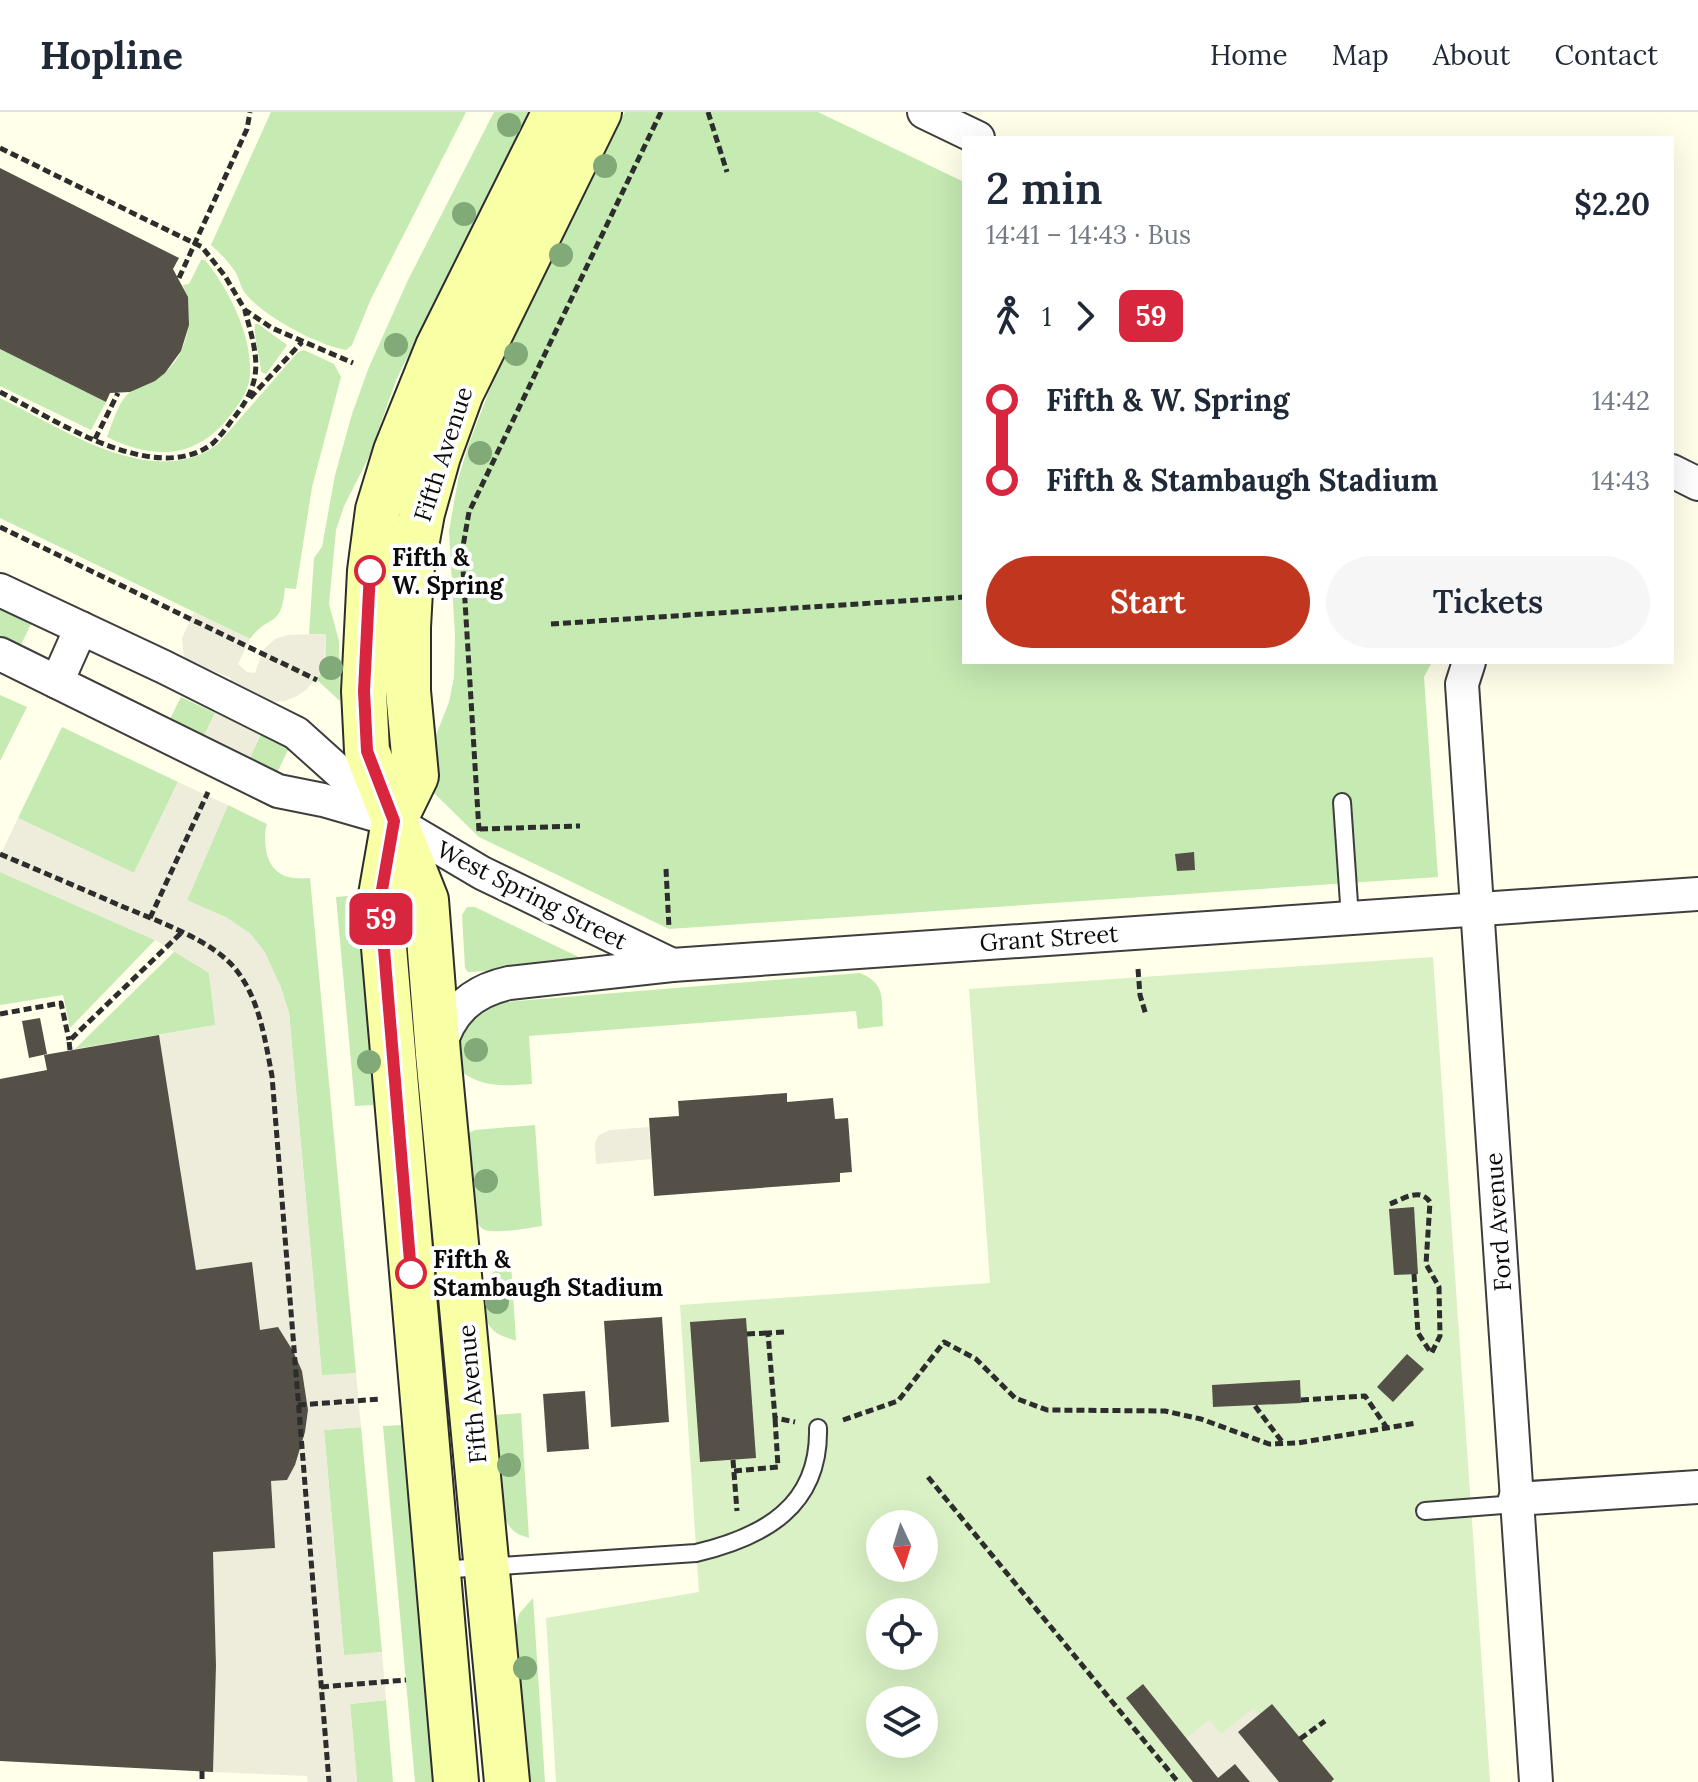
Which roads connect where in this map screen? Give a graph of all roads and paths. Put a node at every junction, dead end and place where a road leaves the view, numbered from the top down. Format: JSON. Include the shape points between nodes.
{"nodes":[{"id":1,"x":250,"y":112,"type":"edge"},
{"id":2,"x":555,"y":112,"type":"edge"},
{"id":3,"x":599,"y":112,"type":"edge"},
{"id":4,"x":661,"y":112,"type":"edge"},
{"id":5,"x":708,"y":112,"type":"edge"},
{"id":6,"x":924,"y":112,"type":"edge"},
{"id":7,"x":974,"y":136,"type":"edge"},
{"id":8,"x":0,"y":148,"type":"edge"},
{"id":9,"x":727,"y":172,"type":"dead end"},
{"id":10,"x":195,"y":243,"type":"junction"},
{"id":11,"x":179,"y":278,"type":"dead end"},
{"id":12,"x":245,"y":310,"type":"junction"},
{"id":13,"x":302,"y":342,"type":"junction"},
{"id":14,"x":353,"y":363,"type":"dead end"},
{"id":15,"x":0,"y":392,"type":"edge"},
{"id":16,"x":118,"y":393,"type":"dead end"},
{"id":17,"x":249,"y":399,"type":"junction"},
{"id":18,"x":95,"y":439,"type":"junction"},
{"id":19,"x":1674,"y":472,"type":"edge"},
{"id":20,"x":1698,"y":484,"type":"edge"},
{"id":21,"x":0,"y":527,"type":"edge"},
{"id":22,"x":0,"y":590,"type":"edge"},
{"id":23,"x":962,"y":597,"type":"edge"},
{"id":24,"x":551,"y":624,"type":"dead end"},
{"id":25,"x":81,"y":628,"type":"junction"},
{"id":26,"x":0,"y":654,"type":"edge"},
{"id":27,"x":1468,"y":664,"type":"edge"},
{"id":28,"x":317,"y":680,"type":"dead end"},
{"id":29,"x":57,"y":682,"type":"junction"},
{"id":30,"x":212,"y":784,"type":"dead end"},
{"id":31,"x":1342,"y":802,"type":"dead end"},
{"id":32,"x":394,"y":821,"type":"junction"},
{"id":33,"x":580,"y":826,"type":"dead end"},
{"id":34,"x":479,"y":829,"type":"junction"},
{"id":35,"x":479,"y":837,"type":"dead end"},
{"id":36,"x":0,"y":854,"type":"edge"},
{"id":37,"x":666,"y":869,"type":"dead end"},
{"id":38,"x":1698,"y":894,"type":"edge"},
{"id":39,"x":1477,"y":909,"type":"junction"},
{"id":40,"x":150,"y":918,"type":"junction"},
{"id":41,"x":1350,"y":918,"type":"junction"},
{"id":42,"x":669,"y":929,"type":"dead end"},
{"id":43,"x":181,"y":933,"type":"junction"},
{"id":44,"x":672,"y":965,"type":"junction"},
{"id":45,"x":1138,"y":969,"type":"dead end"},
{"id":46,"x":0,"y":1014,"type":"edge"},
{"id":47,"x":1146,"y":1015,"type":"dead end"},
{"id":48,"x":69,"y":1041,"type":"junction"},
{"id":49,"x":70,"y":1050,"type":"dead end"},
{"id":50,"x":438,"y":1054,"type":"junction"},
{"id":51,"x":1390,"y":1204,"type":"dead end"},
{"id":52,"x":1414,"y":1274,"type":"dead end"},
{"id":53,"x":784,"y":1332,"type":"dead end"},
{"id":54,"x":768,"y":1333,"type":"junction"},
{"id":55,"x":747,"y":1334,"type":"dead end"},
{"id":56,"x":381,"y":1399,"type":"dead end"},
{"id":57,"x":1301,"y":1400,"type":"dead end"},
{"id":58,"x":298,"y":1405,"type":"junction"},
{"id":59,"x":1255,"y":1406,"type":"dead end"},
{"id":60,"x":775,"y":1418,"type":"junction"},
{"id":61,"x":1416,"y":1423,"type":"dead end"},
{"id":62,"x":818,"y":1428,"type":"junction"},
{"id":63,"x":1387,"y":1428,"type":"junction"},
{"id":64,"x":1283,"y":1444,"type":"junction"},
{"id":65,"x":733,"y":1460,"type":"dead end"},
{"id":66,"x":734,"y":1471,"type":"junction"},
{"id":67,"x":928,"y":1477,"type":"dead end"},
{"id":68,"x":1698,"y":1487,"type":"edge"},
{"id":69,"x":1516,"y":1502,"type":"junction"},
{"id":70,"x":1425,"y":1511,"type":"dead end"},
{"id":71,"x":739,"y":1540,"type":"junction"},
{"id":72,"x":487,"y":1567,"type":"junction"},
{"id":73,"x":437,"y":1570,"type":"junction"},
{"id":74,"x":406,"y":1680,"type":"dead end"},
{"id":75,"x":321,"y":1687,"type":"junction"},
{"id":76,"x":1325,"y":1721,"type":"dead end"},
{"id":77,"x":1300,"y":1739,"type":"dead end"},
{"id":78,"x":202,"y":1771,"type":"dead end"},
{"id":79,"x":202,"y":1782,"type":"edge"},
{"id":80,"x":329,"y":1782,"type":"edge"},
{"id":81,"x":456,"y":1782,"type":"edge"},
{"id":82,"x":507,"y":1782,"type":"edge"},
{"id":83,"x":1178,"y":1782,"type":"edge"},
{"id":84,"x":1536,"y":1782,"type":"edge"}],
"edges":[{"from":1,"to":10,"type":"path"},
{"from":2,"to":32,"type":"main road","name":"Fifth Avenue","via":[[438,347],[378,510],[364,691],[367,751]]},
{"from":3,"to":32,"type":"main road","name":"Fifth Avenue","via":[[475,360],[434,471],[411,573],[408,691],[416,776]]},
{"from":4,"to":34,"type":"path","via":[[469,512],[462,552]]},
{"from":5,"to":9,"type":"path"},
{"from":6,"to":7,"type":"street"},
{"from":8,"to":10,"type":"path"},
{"from":10,"to":11,"type":"path"},
{"from":10,"to":12,"type":"path","via":[[225,276]]},
{"from":12,"to":13,"type":"path"},
{"from":12,"to":17,"type":"path","via":[[257,372]]},
{"from":13,"to":14,"type":"path"},
{"from":13,"to":17,"type":"path"},
{"from":15,"to":18,"type":"path"},
{"from":16,"to":18,"type":"path"},
{"from":17,"to":18,"type":"path","via":[[211,444],[183,455],[144,457]]},
{"from":19,"to":20,"type":"street"},
{"from":21,"to":28,"type":"path"},
{"from":22,"to":25,"type":"street"},
{"from":23,"to":24,"type":"path"},
{"from":25,"to":29,"type":"street"},
{"from":25,"to":32,"type":"street","via":[[296,733]]},
{"from":26,"to":29,"type":"street"},
{"from":27,"to":39,"type":"street","name":"Ford Avenue","via":[[1462,684]]},
{"from":29,"to":32,"type":"street","via":[[278,791]]},
{"from":30,"to":40,"type":"path"},
{"from":31,"to":41,"type":"lane"},
{"from":32,"to":44,"type":"street","name":"West Spring Street","via":[[482,873]]},
{"from":32,"to":50,"type":"main road","name":"Fifth Avenue","via":[[426,900]]},
{"from":32,"to":73,"type":"main road","name":"Fifth Avenue","via":[[380,901]]},
{"from":33,"to":34,"type":"path"},
{"from":34,"to":35,"type":"path"},
{"from":36,"to":40,"type":"path"},
{"from":37,"to":42,"type":"path"},
{"from":38,"to":39,"type":"street","name":"Grant Street"},
{"from":39,"to":41,"type":"street","name":"Grant Street"},
{"from":39,"to":69,"type":"street","name":"Ford Avenue"},
{"from":40,"to":43,"type":"path"},
{"from":41,"to":44,"type":"street","name":"Grant Street"},
{"from":43,"to":48,"type":"path"},
{"from":43,"to":58,"type":"path","via":[[216,951],[236,969],[264,1035],[272,1076]]},
{"from":44,"to":50,"type":"street","name":"Grant Street","via":[[492,987],[457,1011]]},
{"from":45,"to":47,"type":"path"},
{"from":46,"to":48,"type":"path","via":[[61,1003]]},
{"from":48,"to":49,"type":"path"},
{"from":50,"to":72,"type":"main road","name":"Fifth Avenue"},
{"from":51,"to":52,"type":"path","via":[[1419,1194],[1430,1202],[1426,1264],[1439,1287],[1440,1336],[1431,1354],[1418,1333]]},
{"from":53,"to":54,"type":"path"},
{"from":54,"to":55,"type":"path"},
{"from":54,"to":60,"type":"path"},
{"from":56,"to":58,"type":"path"},
{"from":57,"to":63,"type":"path","via":[[1365,1396]]},
{"from":58,"to":75,"type":"path"},
{"from":59,"to":64,"type":"path"},
{"from":60,"to":62,"type":"path"},
{"from":60,"to":66,"type":"path","via":[[778,1467]]},
{"from":61,"to":63,"type":"path"},
{"from":62,"to":64,"type":"path","via":[[898,1401],[944,1342],[976,1359],[1015,1398],[1047,1410],[1165,1411]]},
{"from":62,"to":71,"type":"lane","via":[[819,1452],[795,1505]]},
{"from":63,"to":64,"type":"path"},
{"from":65,"to":66,"type":"path"},
{"from":66,"to":71,"type":"path"},
{"from":67,"to":83,"type":"path"},
{"from":68,"to":69,"type":"street"},
{"from":69,"to":70,"type":"lane"},
{"from":69,"to":84,"type":"street","name":"Ford Avenue"},
{"from":71,"to":72,"type":"lane","via":[[696,1553]]},
{"from":72,"to":73,"type":"lane"},
{"from":72,"to":82,"type":"main road","name":"Fifth Avenue"},
{"from":73,"to":81,"type":"main road","name":"Fifth Avenue"},
{"from":74,"to":75,"type":"path"},
{"from":75,"to":80,"type":"path"},
{"from":76,"to":77,"type":"path"},
{"from":78,"to":79,"type":"path"}]}
